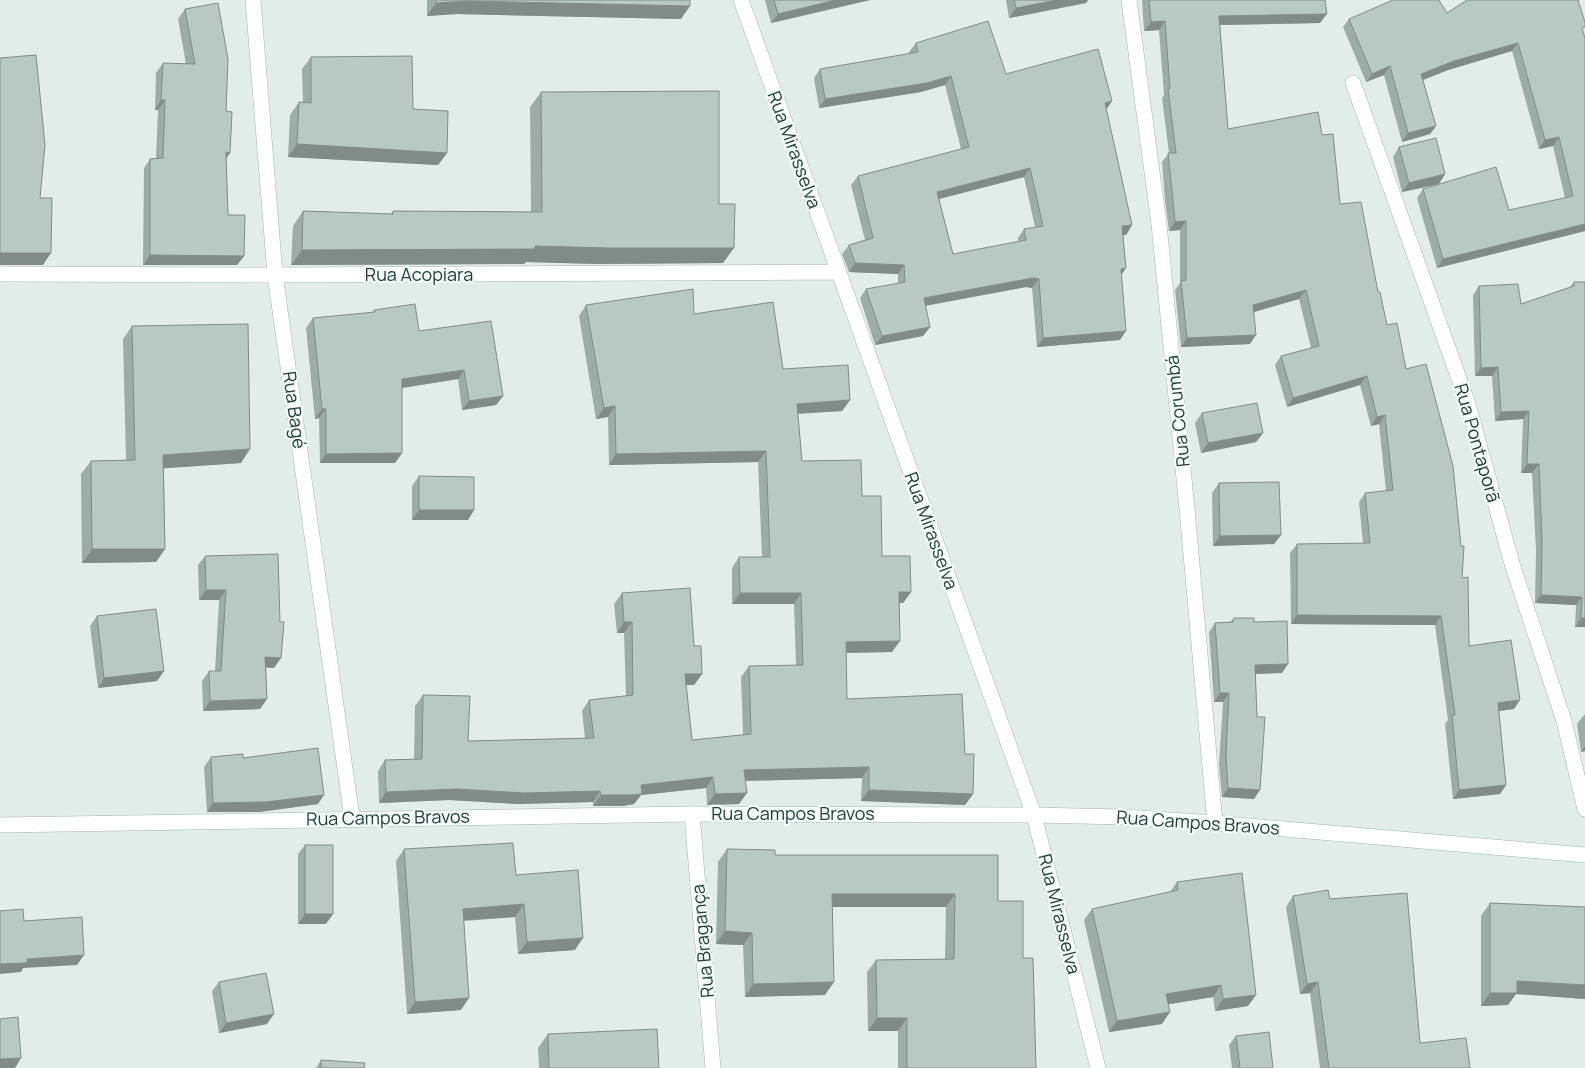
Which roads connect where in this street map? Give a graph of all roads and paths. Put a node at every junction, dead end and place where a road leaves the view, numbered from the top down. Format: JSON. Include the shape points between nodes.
{"nodes":[{"id":1,"x":252,"y":0,"type":"edge"},
{"id":2,"x":741,"y":0,"type":"edge"},
{"id":3,"x":1129,"y":0,"type":"edge"},
{"id":4,"x":1353,"y":83,"type":"dead end"},
{"id":5,"x":838,"y":272,"type":"junction"},
{"id":6,"x":0,"y":274,"type":"edge"},
{"id":7,"x":275,"y":276,"type":"junction"},
{"id":8,"x":1585,"y":809,"type":"edge"},
{"id":9,"x":692,"y":814,"type":"junction"},
{"id":10,"x":1034,"y":815,"type":"junction"},
{"id":11,"x":352,"y":818,"type":"junction"},
{"id":12,"x":1215,"y":823,"type":"junction"},
{"id":13,"x":0,"y":825,"type":"edge"},
{"id":14,"x":1585,"y":855,"type":"edge"},
{"id":15,"x":713,"y":1068,"type":"edge"},
{"id":16,"x":1098,"y":1068,"type":"edge"}],
"edges":[{"from":1,"to":7,"type":"street","name":"Rua Bagé"},
{"from":2,"to":5,"type":"street","name":"Rua Mirasselva"},
{"from":3,"to":12,"type":"street","name":"Rua Corumbá","via":[[1159,224]]},
{"from":4,"to":8,"type":"street","name":"Rua Pontaporã","via":[[1466,401],[1513,567],[1564,721]]},
{"from":5,"to":7,"type":"street","name":"Rua Acopiara"},
{"from":5,"to":10,"type":"street","name":"Rua Mirasselva"},
{"from":6,"to":7,"type":"street","name":"Rua Acopiara"},
{"from":7,"to":11,"type":"street","name":"Rua Bagé"},
{"from":9,"to":10,"type":"street","name":"Rua Campos Bravos"},
{"from":9,"to":11,"type":"street","name":"Rua Campos Bravos"},
{"from":9,"to":15,"type":"street","name":"Rua Bragança"},
{"from":10,"to":12,"type":"street","name":"Rua Campos Bravos"},
{"from":10,"to":16,"type":"street","name":"Rua Mirasselva"},
{"from":11,"to":13,"type":"street","name":"Rua Campos Bravos"},
{"from":12,"to":14,"type":"street","name":"Rua Campos Bravos"}]}
